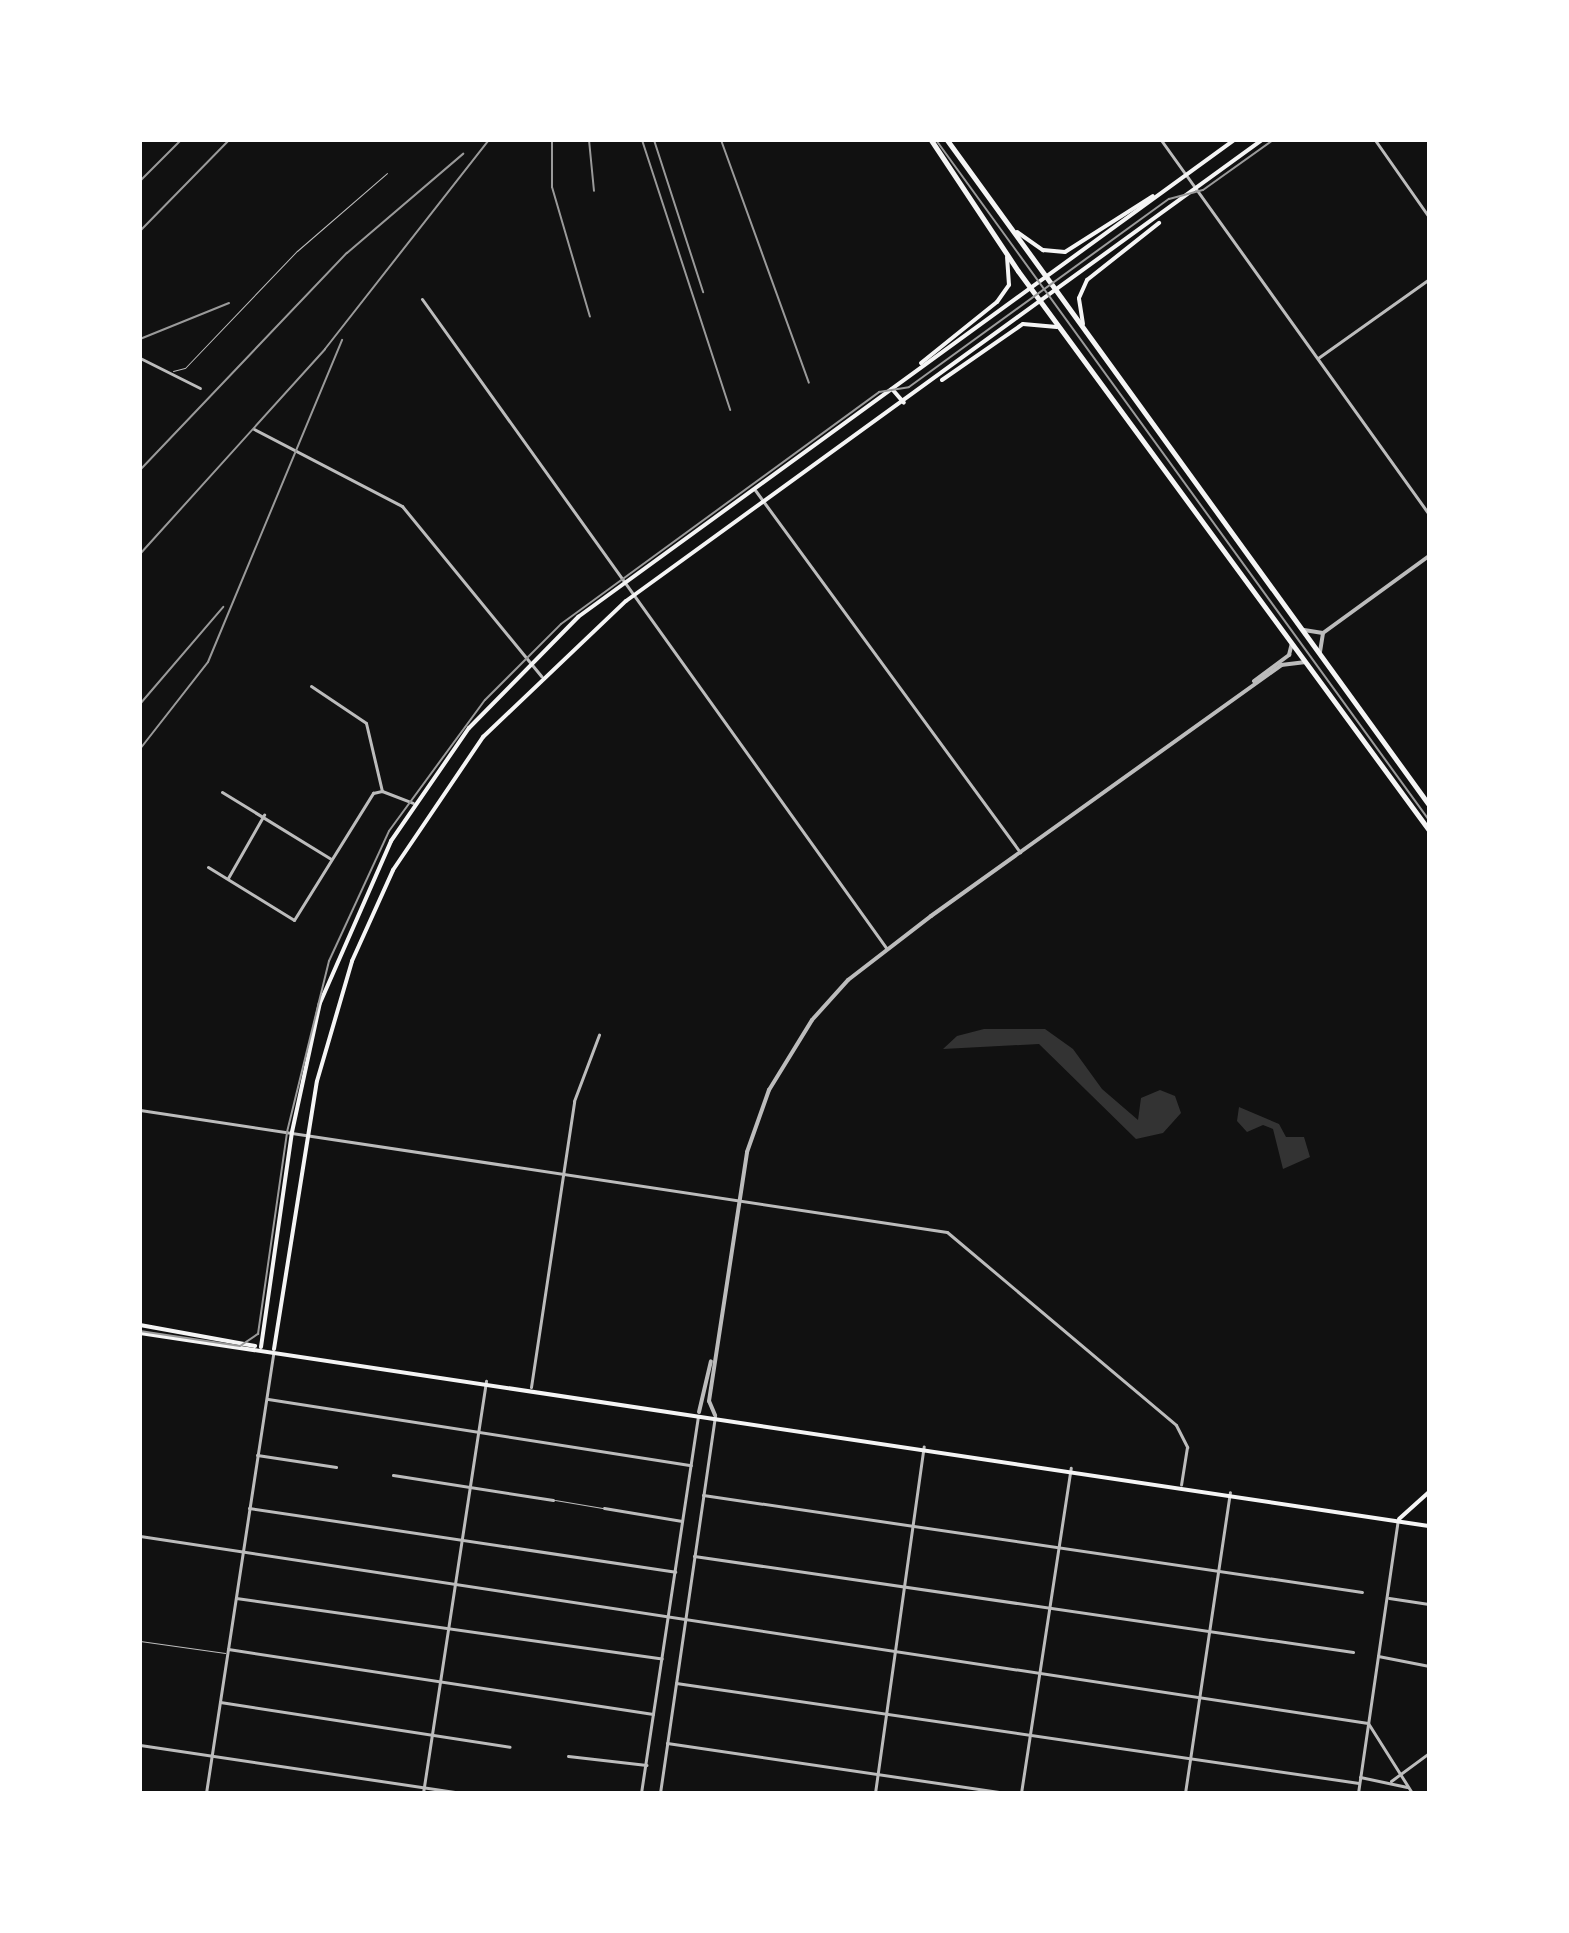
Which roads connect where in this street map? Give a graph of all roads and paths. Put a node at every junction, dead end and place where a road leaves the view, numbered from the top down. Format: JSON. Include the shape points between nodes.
{"nodes":[{"id":1,"x":931,"y":140,"type":"edge"},
{"id":2,"x":947,"y":140,"type":"edge"},
{"id":3,"x":1161,"y":140,"type":"edge"},
{"id":4,"x":1234,"y":140,"type":"edge"},
{"id":5,"x":1262,"y":140,"type":"edge"},
{"id":6,"x":1375,"y":140,"type":"edge"},
{"id":7,"x":387,"y":173,"type":"dead end"},
{"id":8,"x":1185,"y":175,"type":"junction"},
{"id":9,"x":1166,"y":189,"type":"junction"},
{"id":10,"x":1196,"y":192,"type":"junction"},
{"id":11,"x":1170,"y":213,"type":"junction"},
{"id":12,"x":1429,"y":217,"type":"edge"},
{"id":13,"x":1017,"y":232,"type":"junction"},
{"id":14,"x":1004,"y":247,"type":"junction"},
{"id":15,"x":1429,"y":279,"type":"edge"},
{"id":16,"x":422,"y":299,"type":"dead end"},
{"id":17,"x":1083,"y":326,"type":"junction"},
{"id":18,"x":1068,"y":339,"type":"junction"},
{"id":19,"x":140,"y":358,"type":"edge"},
{"id":20,"x":1318,"y":358,"type":"junction"},
{"id":21,"x":915,"y":369,"type":"junction"},
{"id":22,"x":168,"y":372,"type":"junction"},
{"id":23,"x":936,"y":383,"type":"junction"},
{"id":24,"x":200,"y":388,"type":"dead end"},
{"id":25,"x":892,"y":389,"type":"junction"},
{"id":26,"x":907,"y":403,"type":"junction"},
{"id":27,"x":254,"y":429,"type":"dead end"},
{"id":28,"x":755,"y":490,"type":"junction"},
{"id":29,"x":764,"y":501,"type":"junction"},
{"id":30,"x":1429,"y":514,"type":"edge"},
{"id":31,"x":1429,"y":556,"type":"edge"},
{"id":32,"x":623,"y":583,"type":"junction"},
{"id":33,"x":633,"y":596,"type":"junction"},
{"id":34,"x":1304,"y":630,"type":"junction"},
{"id":35,"x":1323,"y":633,"type":"junction"},
{"id":36,"x":1292,"y":642,"type":"junction"},
{"id":37,"x":1320,"y":652,"type":"junction"},
{"id":38,"x":528,"y":663,"type":"junction"},
{"id":39,"x":1306,"y":663,"type":"junction"},
{"id":40,"x":541,"y":676,"type":"junction"},
{"id":41,"x":311,"y":686,"type":"dead end"},
{"id":42,"x":382,"y":791,"type":"junction"},
{"id":43,"x":222,"y":792,"type":"dead end"},
{"id":44,"x":413,"y":803,"type":"junction"},
{"id":45,"x":1429,"y":805,"type":"edge"},
{"id":46,"x":264,"y":815,"type":"junction"},
{"id":47,"x":1429,"y":830,"type":"edge"},
{"id":48,"x":1020,"y":852,"type":"junction"},
{"id":49,"x":331,"y":860,"type":"junction"},
{"id":50,"x":208,"y":867,"type":"dead end"},
{"id":51,"x":227,"y":879,"type":"junction"},
{"id":52,"x":887,"y":948,"type":"junction"},
{"id":53,"x":599,"y":1035,"type":"dead end"},
{"id":54,"x":140,"y":1110,"type":"edge"},
{"id":55,"x":292,"y":1132,"type":"junction"},
{"id":56,"x":307,"y":1135,"type":"junction"},
{"id":57,"x":561,"y":1174,"type":"junction"},
{"id":58,"x":737,"y":1200,"type":"junction"},
{"id":59,"x":140,"y":1325,"type":"edge"},
{"id":60,"x":140,"y":1333,"type":"edge"},
{"id":61,"x":258,"y":1347,"type":"junction"},
{"id":62,"x":274,"y":1349,"type":"junction"},
{"id":63,"x":486,"y":1381,"type":"junction"},
{"id":64,"x":531,"y":1387,"type":"junction"},
{"id":65,"x":266,"y":1399,"type":"junction"},
{"id":66,"x":699,"y":1412,"type":"junction"},
{"id":67,"x":715,"y":1415,"type":"junction"},
{"id":68,"x":478,"y":1433,"type":"junction"},
{"id":69,"x":924,"y":1446,"type":"junction"},
{"id":70,"x":257,"y":1455,"type":"junction"},
{"id":71,"x":691,"y":1465,"type":"junction"},
{"id":72,"x":336,"y":1467,"type":"dead end"},
{"id":73,"x":1071,"y":1468,"type":"junction"},
{"id":74,"x":393,"y":1475,"type":"dead end"},
{"id":75,"x":1181,"y":1485,"type":"junction"},
{"id":76,"x":470,"y":1486,"type":"junction"},
{"id":77,"x":1230,"y":1492,"type":"junction"},
{"id":78,"x":1429,"y":1492,"type":"edge"},
{"id":79,"x":703,"y":1495,"type":"junction"},
{"id":80,"x":553,"y":1500,"type":"joint"},
{"id":81,"x":249,"y":1508,"type":"junction"},
{"id":82,"x":604,"y":1508,"type":"joint"},
{"id":83,"x":1399,"y":1519,"type":"junction"},
{"id":84,"x":682,"y":1521,"type":"junction"},
{"id":85,"x":913,"y":1525,"type":"junction"},
{"id":86,"x":1429,"y":1526,"type":"edge"},
{"id":87,"x":140,"y":1536,"type":"edge"},
{"id":88,"x":463,"y":1536,"type":"junction"},
{"id":89,"x":1056,"y":1549,"type":"junction"},
{"id":90,"x":243,"y":1552,"type":"junction"},
{"id":91,"x":694,"y":1556,"type":"junction"},
{"id":92,"x":675,"y":1572,"type":"junction"},
{"id":93,"x":1217,"y":1573,"type":"junction"},
{"id":94,"x":455,"y":1581,"type":"junction"},
{"id":95,"x":905,"y":1586,"type":"junction"},
{"id":96,"x":1362,"y":1592,"type":"dead end"},
{"id":97,"x":1388,"y":1597,"type":"junction"},
{"id":98,"x":236,"y":1598,"type":"junction"},
{"id":99,"x":1429,"y":1604,"type":"edge"},
{"id":100,"x":1046,"y":1609,"type":"junction"},
{"id":101,"x":668,"y":1616,"type":"junction"},
{"id":102,"x":685,"y":1618,"type":"junction"},
{"id":103,"x":448,"y":1628,"type":"junction"},
{"id":104,"x":1208,"y":1632,"type":"junction"},
{"id":105,"x":140,"y":1641,"type":"edge"},
{"id":106,"x":896,"y":1650,"type":"junction"},
{"id":107,"x":228,"y":1651,"type":"junction"},
{"id":108,"x":1353,"y":1652,"type":"dead end"},
{"id":109,"x":1377,"y":1656,"type":"junction"},
{"id":110,"x":662,"y":1659,"type":"junction"},
{"id":111,"x":1429,"y":1666,"type":"edge"},
{"id":112,"x":1036,"y":1673,"type":"junction"},
{"id":113,"x":440,"y":1682,"type":"junction"},
{"id":114,"x":676,"y":1683,"type":"junction"},
{"id":115,"x":1200,"y":1698,"type":"junction"},
{"id":116,"x":220,"y":1702,"type":"junction"},
{"id":117,"x":887,"y":1712,"type":"junction"},
{"id":118,"x":653,"y":1714,"type":"junction"},
{"id":119,"x":1368,"y":1723,"type":"junction"},
{"id":120,"x":432,"y":1734,"type":"junction"},
{"id":121,"x":1030,"y":1735,"type":"junction"},
{"id":122,"x":667,"y":1743,"type":"junction"},
{"id":123,"x":140,"y":1745,"type":"edge"},
{"id":124,"x":510,"y":1747,"type":"dead end"},
{"id":125,"x":1429,"y":1753,"type":"edge"},
{"id":126,"x":212,"y":1755,"type":"junction"},
{"id":127,"x":568,"y":1756,"type":"dead end"},
{"id":128,"x":1191,"y":1759,"type":"junction"},
{"id":129,"x":646,"y":1765,"type":"junction"},
{"id":130,"x":1404,"y":1772,"type":"junction"},
{"id":131,"x":878,"y":1773,"type":"junction"},
{"id":132,"x":1360,"y":1780,"type":"junction"},
{"id":133,"x":1391,"y":1781,"type":"junction"},
{"id":134,"x":424,"y":1786,"type":"junction"},
{"id":135,"x":1407,"y":1787,"type":"junction"},
{"id":136,"x":206,"y":1793,"type":"edge"},
{"id":137,"x":423,"y":1793,"type":"edge"},
{"id":138,"x":461,"y":1793,"type":"edge"},
{"id":139,"x":641,"y":1793,"type":"edge"},
{"id":140,"x":660,"y":1793,"type":"edge"},
{"id":141,"x":875,"y":1793,"type":"edge"},
{"id":142,"x":1007,"y":1793,"type":"edge"},
{"id":143,"x":1021,"y":1793,"type":"edge"},
{"id":144,"x":1185,"y":1793,"type":"edge"},
{"id":145,"x":1358,"y":1793,"type":"edge"},
{"id":146,"x":1412,"y":1793,"type":"edge"}],
"edges":[{"from":1,"to":14,"type":"main road"},
{"from":2,"to":13,"type":"main road"},
{"from":3,"to":8,"type":"street"},
{"from":4,"to":8,"type":"main road"},
{"from":5,"to":10,"type":"main road"},
{"from":6,"to":12,"type":"street"},
{"from":7,"to":22,"type":"lane","via":[[297,251],[185,368]]},
{"from":8,"to":9,"type":"main road"},
{"from":8,"to":10,"type":"street"},
{"from":9,"to":13,"type":"main road","via":[[1065,252],[1037,248]]},
{"from":9,"to":21,"type":"main road"},
{"from":10,"to":11,"type":"main road"},
{"from":10,"to":20,"type":"street"},
{"from":11,"to":17,"type":"main road","via":[[1087,280],[1079,298]]},
{"from":11,"to":23,"type":"main road","via":[[962,359]]},
{"from":13,"to":17,"type":"main road"},
{"from":14,"to":18,"type":"main road"},
{"from":14,"to":21,"type":"main road","via":[[1005,292]]},
{"from":15,"to":20,"type":"street"},
{"from":16,"to":32,"type":"street"},
{"from":17,"to":34,"type":"main road"},
{"from":18,"to":23,"type":"main road","via":[[1053,324],[1029,322]]},
{"from":18,"to":36,"type":"main road"},
{"from":19,"to":22,"type":"street"},
{"from":20,"to":30,"type":"street"},
{"from":21,"to":25,"type":"main road"},
{"from":22,"to":24,"type":"street"},
{"from":23,"to":26,"type":"main road"},
{"from":25,"to":26,"type":"main road","via":[[895,401]]},
{"from":25,"to":28,"type":"main road"},
{"from":26,"to":29,"type":"main road"},
{"from":27,"to":38,"type":"street","via":[[402,506]]},
{"from":28,"to":29,"type":"street"},
{"from":28,"to":32,"type":"main road"},
{"from":29,"to":33,"type":"main road"},
{"from":29,"to":48,"type":"street"},
{"from":31,"to":35,"type":"street"},
{"from":32,"to":33,"type":"street"},
{"from":32,"to":38,"type":"main road"},
{"from":33,"to":40,"type":"main road"},
{"from":33,"to":52,"type":"street"},
{"from":34,"to":35,"type":"street"},
{"from":34,"to":37,"type":"main road"},
{"from":35,"to":37,"type":"street"},
{"from":36,"to":39,"type":"main road"},
{"from":36,"to":48,"type":"street","via":[[1282,661]]},
{"from":37,"to":45,"type":"main road"},
{"from":38,"to":40,"type":"street"},
{"from":38,"to":44,"type":"main road"},
{"from":39,"to":47,"type":"main road"},
{"from":39,"to":48,"type":"street","via":[[1281,665]]},
{"from":40,"to":56,"type":"main road","via":[[436,798],[393,870],[352,961]]},
{"from":41,"to":42,"type":"street","via":[[366,723]]},
{"from":42,"to":44,"type":"street"},
{"from":42,"to":49,"type":"street","via":[[373,793]]},
{"from":43,"to":46,"type":"street"},
{"from":44,"to":55,"type":"main road","via":[[337,957]]},
{"from":46,"to":49,"type":"street"},
{"from":46,"to":51,"type":"street"},
{"from":48,"to":52,"type":"street"},
{"from":49,"to":51,"type":"street","via":[[294,920]]},
{"from":50,"to":51,"type":"street"},
{"from":52,"to":58,"type":"street","via":[[828,997],[786,1054],[751,1128]]},
{"from":53,"to":57,"type":"street","via":[[574,1101]]},
{"from":54,"to":55,"type":"street"},
{"from":55,"to":56,"type":"street"},
{"from":55,"to":61,"type":"main road"},
{"from":56,"to":57,"type":"street"},
{"from":56,"to":62,"type":"main road"},
{"from":57,"to":58,"type":"street"},
{"from":57,"to":64,"type":"street"},
{"from":58,"to":66,"type":"street"},
{"from":58,"to":67,"type":"street","via":[[709,1401]]},
{"from":58,"to":75,"type":"street","via":[[957,1236],[1176,1425],[1187,1447]]},
{"from":59,"to":61,"type":"main road"},
{"from":60,"to":61,"type":"main road"},
{"from":61,"to":62,"type":"main road"},
{"from":62,"to":63,"type":"main road"},
{"from":62,"to":65,"type":"street"},
{"from":63,"to":64,"type":"main road"},
{"from":63,"to":68,"type":"street"},
{"from":64,"to":66,"type":"main road"},
{"from":65,"to":68,"type":"street"},
{"from":65,"to":70,"type":"street"},
{"from":66,"to":67,"type":"main road"},
{"from":66,"to":71,"type":"street"},
{"from":67,"to":69,"type":"main road"},
{"from":67,"to":79,"type":"street"},
{"from":68,"to":71,"type":"street"},
{"from":68,"to":76,"type":"street"},
{"from":69,"to":73,"type":"main road"},
{"from":69,"to":85,"type":"street"},
{"from":70,"to":72,"type":"street"},
{"from":70,"to":81,"type":"street"},
{"from":71,"to":84,"type":"street"},
{"from":73,"to":75,"type":"main road"},
{"from":73,"to":89,"type":"street"},
{"from":74,"to":76,"type":"street"},
{"from":75,"to":77,"type":"main road"},
{"from":76,"to":80,"type":"street"},
{"from":76,"to":88,"type":"street"},
{"from":77,"to":83,"type":"main road"},
{"from":77,"to":93,"type":"street"},
{"from":78,"to":83,"type":"main road"},
{"from":79,"to":85,"type":"street"},
{"from":79,"to":91,"type":"street"},
{"from":80,"to":82,"type":"lane"},
{"from":81,"to":88,"type":"street"},
{"from":81,"to":90,"type":"street"},
{"from":82,"to":84,"type":"street"},
{"from":83,"to":86,"type":"main road"},
{"from":83,"to":97,"type":"street"},
{"from":84,"to":92,"type":"street"},
{"from":85,"to":89,"type":"street"},
{"from":85,"to":95,"type":"street"},
{"from":87,"to":90,"type":"street"},
{"from":88,"to":92,"type":"street"},
{"from":88,"to":94,"type":"street"},
{"from":89,"to":93,"type":"street"},
{"from":89,"to":100,"type":"street"},
{"from":90,"to":94,"type":"street"},
{"from":90,"to":98,"type":"street"},
{"from":91,"to":95,"type":"street"},
{"from":91,"to":102,"type":"street"},
{"from":92,"to":101,"type":"street"},
{"from":93,"to":96,"type":"street"},
{"from":93,"to":104,"type":"street"},
{"from":94,"to":101,"type":"street"},
{"from":94,"to":103,"type":"street"},
{"from":95,"to":100,"type":"street"},
{"from":95,"to":106,"type":"street"},
{"from":97,"to":99,"type":"street"},
{"from":97,"to":109,"type":"street"},
{"from":98,"to":103,"type":"street"},
{"from":98,"to":107,"type":"street"},
{"from":100,"to":104,"type":"street"},
{"from":100,"to":112,"type":"street"},
{"from":101,"to":102,"type":"street"},
{"from":101,"to":110,"type":"street"},
{"from":102,"to":106,"type":"street"},
{"from":102,"to":114,"type":"street"},
{"from":103,"to":110,"type":"street"},
{"from":103,"to":113,"type":"street"},
{"from":104,"to":108,"type":"street"},
{"from":104,"to":115,"type":"street"},
{"from":105,"to":107,"type":"lane"},
{"from":106,"to":112,"type":"street"},
{"from":106,"to":117,"type":"street"},
{"from":107,"to":113,"type":"street"},
{"from":107,"to":116,"type":"street"},
{"from":109,"to":111,"type":"street"},
{"from":109,"to":119,"type":"street"},
{"from":110,"to":118,"type":"street"},
{"from":112,"to":115,"type":"street"},
{"from":112,"to":121,"type":"street"},
{"from":113,"to":118,"type":"street"},
{"from":113,"to":120,"type":"street"},
{"from":114,"to":117,"type":"street"},
{"from":114,"to":122,"type":"street"},
{"from":115,"to":119,"type":"street"},
{"from":115,"to":128,"type":"street"},
{"from":116,"to":120,"type":"street"},
{"from":116,"to":126,"type":"street"},
{"from":117,"to":121,"type":"street"},
{"from":117,"to":131,"type":"street"},
{"from":118,"to":129,"type":"street"},
{"from":119,"to":130,"type":"street"},
{"from":119,"to":132,"type":"street"},
{"from":120,"to":124,"type":"street"},
{"from":120,"to":134,"type":"street"},
{"from":121,"to":128,"type":"street"},
{"from":121,"to":143,"type":"street"},
{"from":122,"to":131,"type":"street"},
{"from":122,"to":140,"type":"street"},
{"from":123,"to":126,"type":"street"},
{"from":125,"to":130,"type":"street"},
{"from":126,"to":134,"type":"street"},
{"from":126,"to":136,"type":"street"},
{"from":127,"to":129,"type":"street"},
{"from":128,"to":132,"type":"street"},
{"from":128,"to":144,"type":"street"},
{"from":129,"to":139,"type":"street"},
{"from":130,"to":133,"type":"street"},
{"from":130,"to":135,"type":"street"},
{"from":131,"to":141,"type":"street"},
{"from":131,"to":142,"type":"street"},
{"from":132,"to":133,"type":"street"},
{"from":132,"to":145,"type":"street"},
{"from":133,"to":135,"type":"street"},
{"from":134,"to":137,"type":"street"},
{"from":134,"to":138,"type":"street"},
{"from":135,"to":146,"type":"street"}]}
